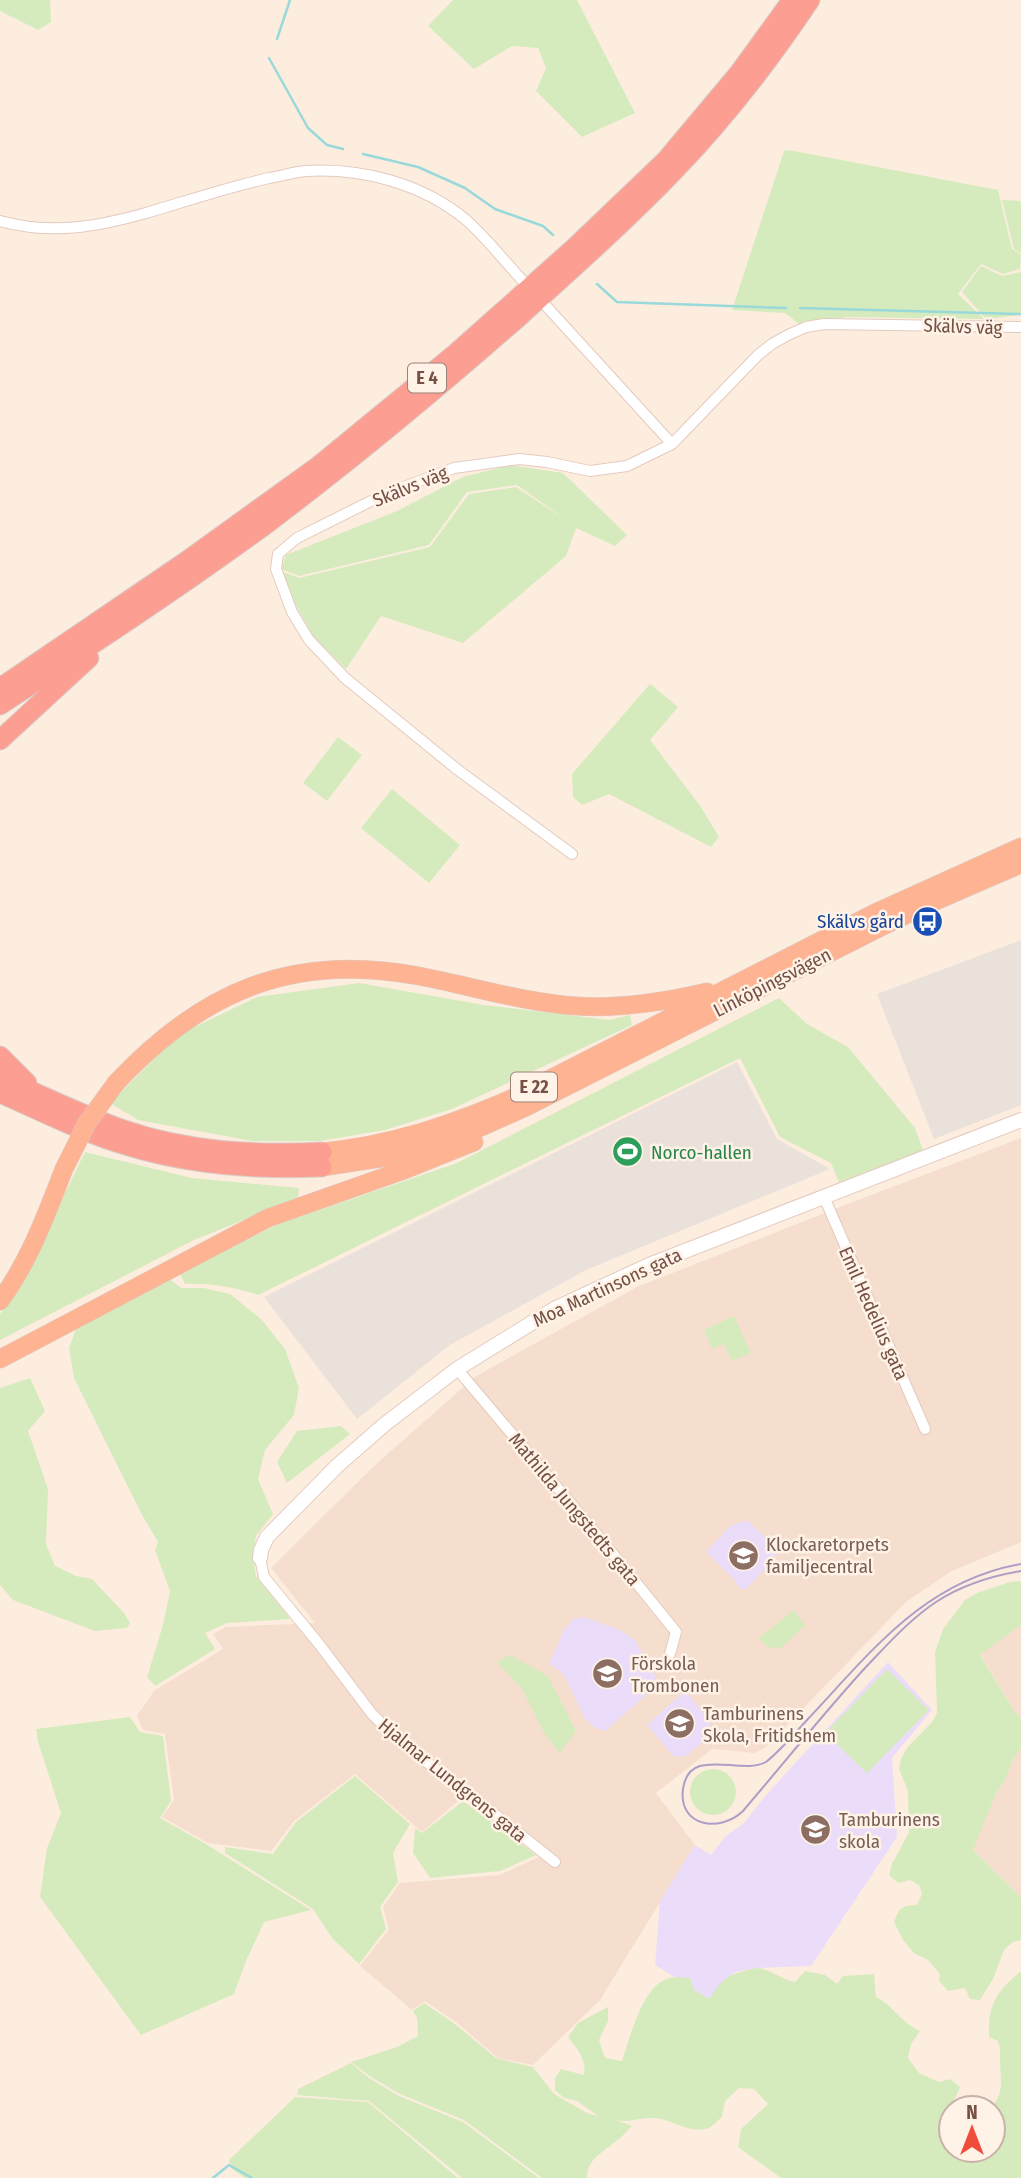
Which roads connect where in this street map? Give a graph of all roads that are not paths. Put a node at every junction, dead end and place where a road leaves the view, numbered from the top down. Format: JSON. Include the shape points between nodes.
{"nodes":[{"id":1,"x":792,"y":0,"type":"edge"},
{"id":2,"x":810,"y":0,"type":"edge"},
{"id":3,"x":0,"y":221,"type":"edge"},
{"id":4,"x":523,"y":281,"type":"dead end"},
{"id":5,"x":547,"y":307,"type":"dead end"},
{"id":6,"x":1021,"y":327,"type":"edge"},
{"id":7,"x":672,"y":444,"type":"junction"},
{"id":8,"x":141,"y":612,"type":"junction"},
{"id":9,"x":0,"y":688,"type":"edge"},
{"id":10,"x":0,"y":705,"type":"edge"},
{"id":11,"x":0,"y":740,"type":"edge"},
{"id":12,"x":1021,"y":847,"type":"edge"},
{"id":13,"x":572,"y":854,"type":"dead end"},
{"id":14,"x":1021,"y":864,"type":"edge"},
{"id":15,"x":734,"y":986,"type":"junction"},
{"id":16,"x":0,"y":1056,"type":"edge"},
{"id":17,"x":0,"y":1077,"type":"edge"},
{"id":18,"x":0,"y":1093,"type":"edge"},
{"id":19,"x":41,"y":1095,"type":"junction"},
{"id":20,"x":526,"y":1107,"type":"junction"},
{"id":21,"x":1021,"y":1120,"type":"edge"},
{"id":22,"x":322,"y":1160,"type":"junction"},
{"id":23,"x":824,"y":1196,"type":"junction"},
{"id":24,"x":0,"y":1301,"type":"edge"},
{"id":25,"x":0,"y":1359,"type":"edge"},
{"id":26,"x":457,"y":1369,"type":"junction"},
{"id":27,"x":925,"y":1429,"type":"dead end"},
{"id":28,"x":260,"y":1558,"type":"joint"},
{"id":29,"x":670,"y":1654,"type":"dead end"},
{"id":30,"x":555,"y":1862,"type":"dead end"}],
"edges":[{"from":1,"to":9,"type":"highway","number":"E 4","via":[[666,160],[456,353],[317,467]]},
{"from":2,"to":8,"type":"highway","number":"E 4","via":[[751,82],[676,169],[585,258],[337,469]]},
{"from":3,"to":4,"type":"street","via":[[35,228],[101,225],[251,182],[303,171],[350,171],[390,180],[445,206],[465,219]]},
{"from":5,"to":7,"type":"street"},
{"from":6,"to":7,"type":"street","name":"Skälvs väg","via":[[848,323],[806,327],[758,355]]},
{"from":7,"to":13,"type":"street","name":"Skälvs väg","via":[[627,467],[590,471],[519,460],[454,468],[383,495],[297,538],[278,554],[276,569],[292,612],[309,640],[345,678],[458,771]]},
{"from":8,"to":10,"type":"highway","number":"E 4"},
{"from":8,"to":11,"type":"highway"},
{"from":12,"to":15,"type":"highway","name":"Linköpingsvägen","number":"E 22","via":[[897,903]]},
{"from":14,"to":20,"type":"highway","name":"Linköpingsvägen","number":"E 22","via":[[931,902]]},
{"from":15,"to":22,"type":"highway","number":"E 22","via":[[465,1119]]},
{"from":15,"to":24,"type":"highway","bridge":true,"via":[[662,1002],[579,1006],[358,969],[298,973],[218,1000],[142,1055],[116,1083],[87,1124],[31,1252]]},
{"from":16,"to":19,"type":"highway"},
{"from":17,"to":19,"type":"highway"},
{"from":18,"to":22,"type":"highway","number":"E 22","via":[[122,1144],[166,1156],[259,1168]]},
{"from":19,"to":22,"type":"highway","number":"E 22","via":[[125,1130],[168,1142]]},
{"from":20,"to":22,"type":"highway","number":"E 22","via":[[470,1132],[394,1156]]},
{"from":20,"to":25,"type":"highway","via":[[490,1133],[440,1157],[268,1218]]},
{"from":21,"to":23,"type":"street","name":"Moa Martinsons gata"},
{"from":23,"to":26,"type":"street","name":"Moa Martinsons gata","via":[[620,1277],[556,1308]]},
{"from":23,"to":27,"type":"street","name":"Emil Hedelius gata"},
{"from":26,"to":28,"type":"street","name":"Moa Martinsons gata","via":[[337,1466],[267,1537]]},
{"from":26,"to":29,"type":"street","name":"Mathilda Jungstedts gata","via":[[676,1632]]},
{"from":28,"to":30,"type":"street","name":"Hjalmar Lundgrens gata","via":[[264,1577],[372,1714],[400,1742]]}]}
